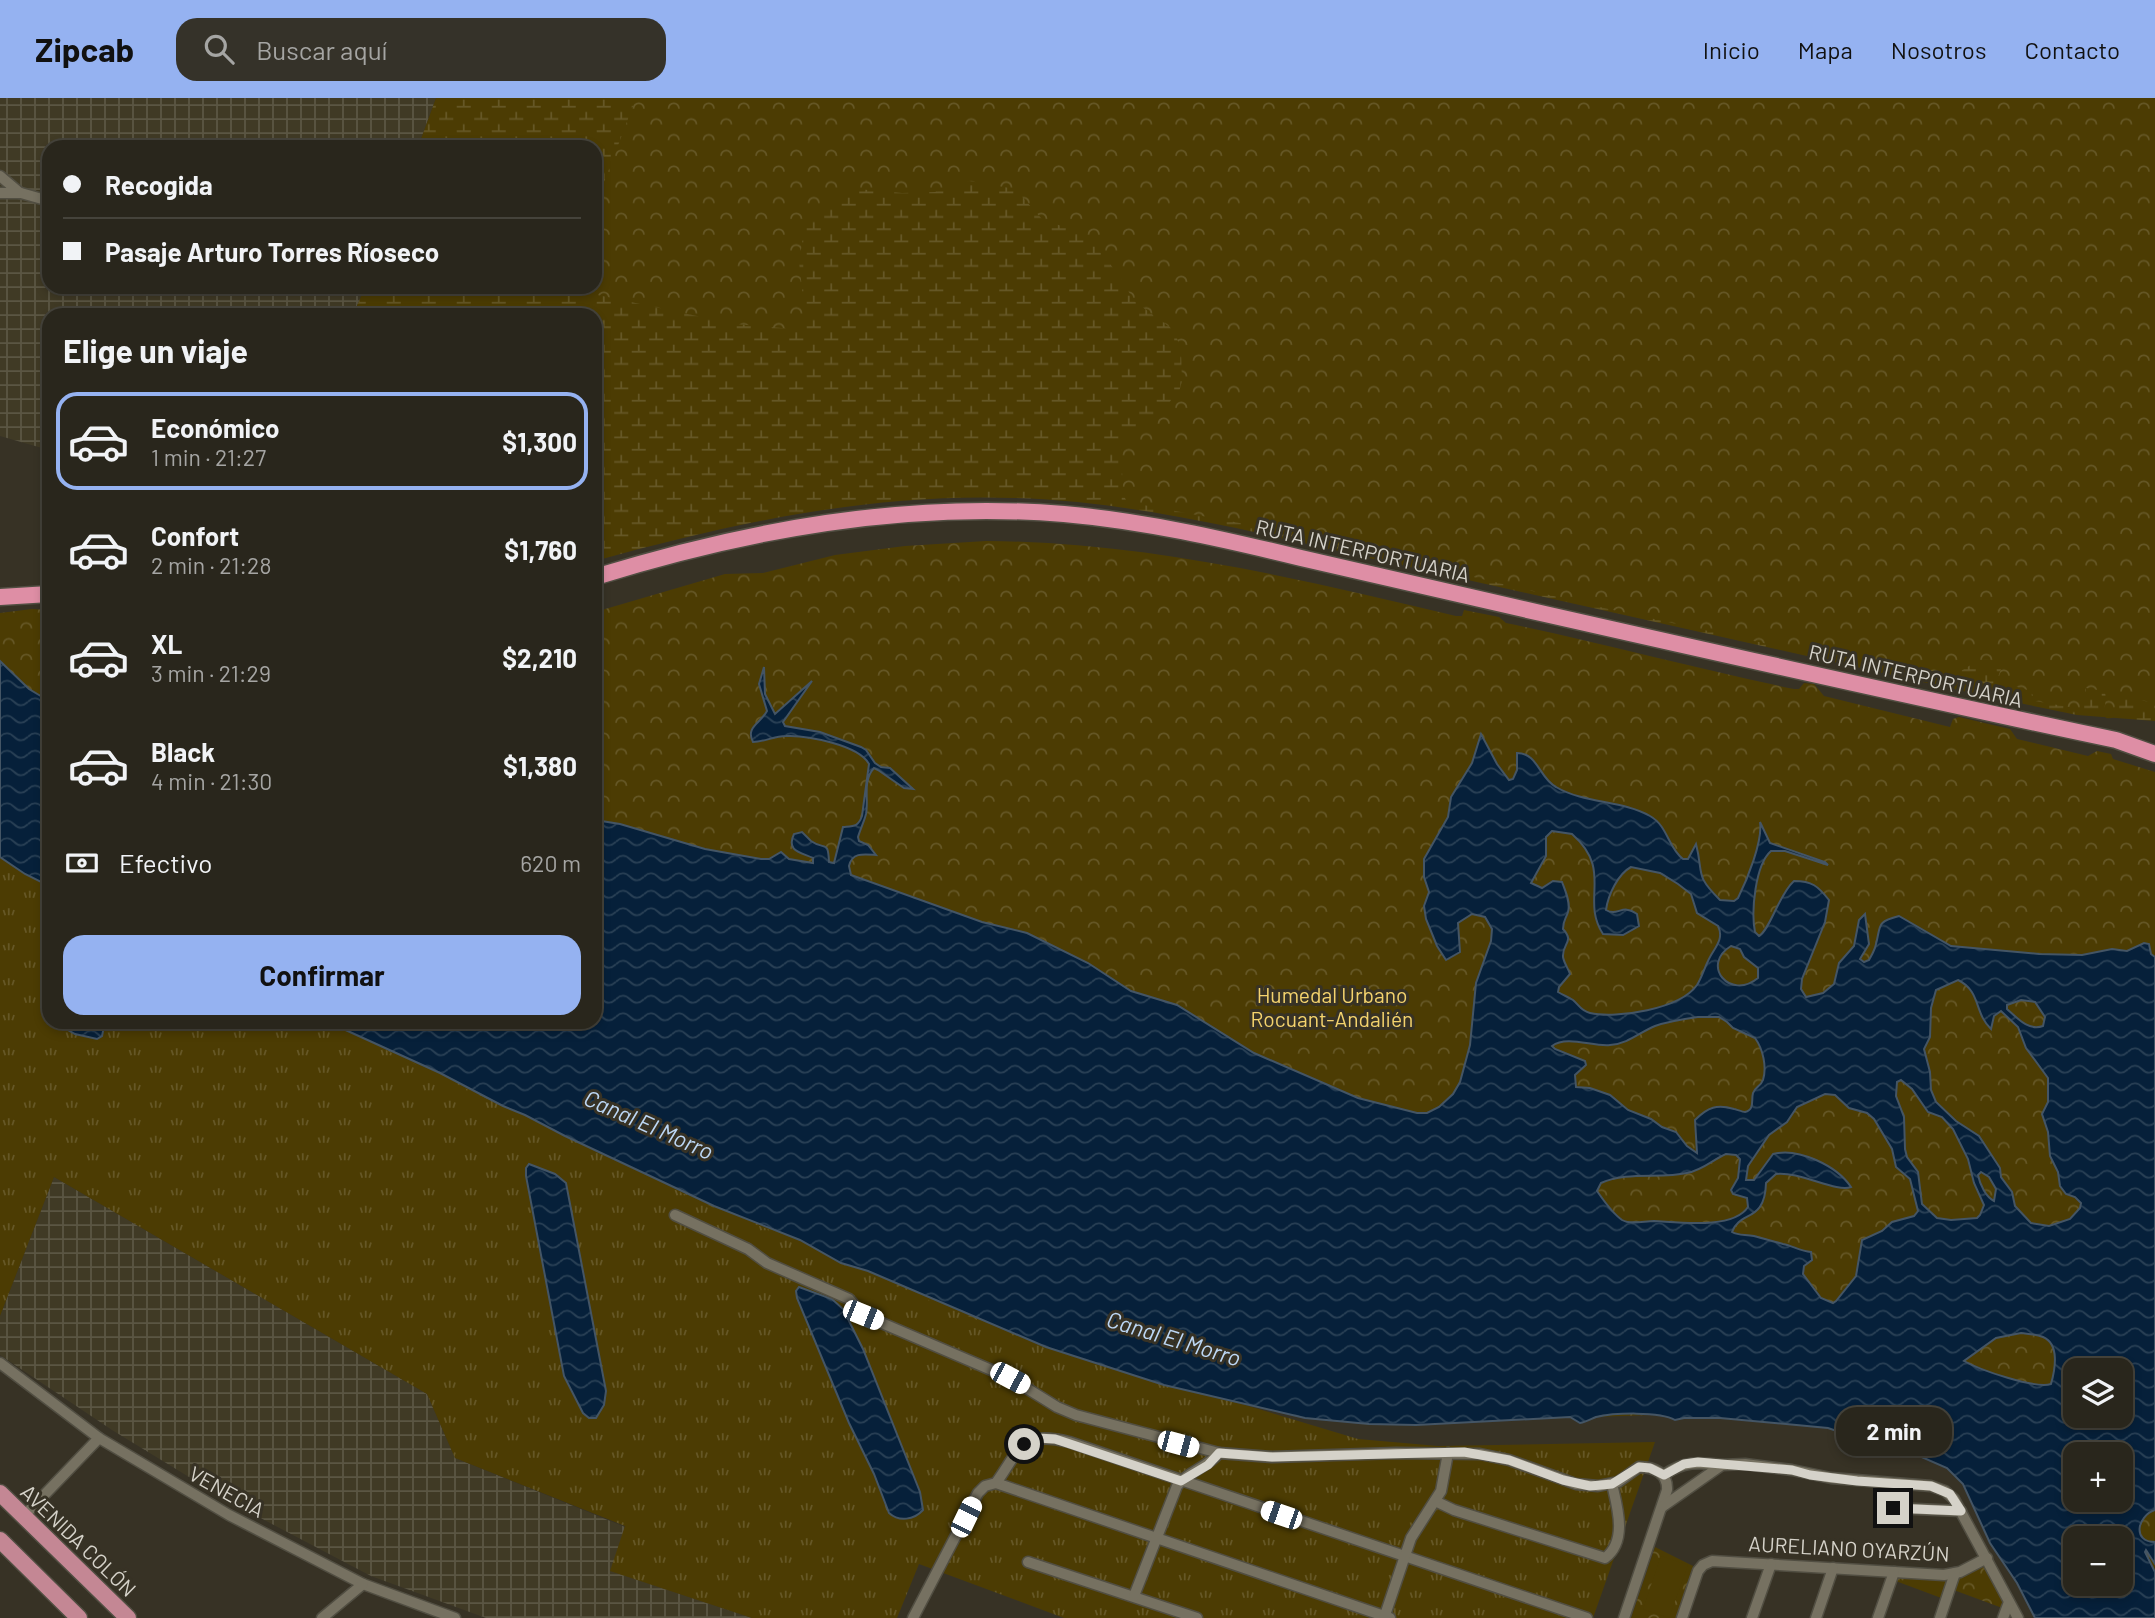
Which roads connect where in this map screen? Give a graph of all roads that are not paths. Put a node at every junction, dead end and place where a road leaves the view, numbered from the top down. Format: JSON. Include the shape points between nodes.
{"nodes":[{"id":1,"x":0,"y":176,"type":"edge"},
{"id":2,"x":0,"y":193,"type":"edge"},
{"id":3,"x":21,"y":193,"type":"junction"},
{"id":4,"x":42,"y":199,"type":"edge"},
{"id":5,"x":602,"y":575,"type":"edge"},
{"id":6,"x":42,"y":594,"type":"edge"},
{"id":7,"x":0,"y":597,"type":"edge"},
{"id":8,"x":2116,"y":740,"type":"junction"},
{"id":9,"x":2155,"y":742,"type":"edge"},
{"id":10,"x":2155,"y":754,"type":"edge"},
{"id":11,"x":675,"y":1215,"type":"dead end"},
{"id":12,"x":0,"y":1363,"type":"edge"},
{"id":13,"x":99,"y":1438,"type":"junction"},
{"id":14,"x":1448,"y":1452,"type":"junction"},
{"id":15,"x":1219,"y":1453,"type":"junction"},
{"id":16,"x":1722,"y":1465,"type":"junction"},
{"id":17,"x":1664,"y":1475,"type":"junction"},
{"id":18,"x":1181,"y":1481,"type":"junction"},
{"id":19,"x":996,"y":1483,"type":"junction"},
{"id":20,"x":1612,"y":1484,"type":"junction"},
{"id":21,"x":0,"y":1493,"type":"edge"},
{"id":22,"x":1435,"y":1501,"type":"junction"},
{"id":23,"x":1662,"y":1507,"type":"junction"},
{"id":24,"x":1893,"y":1508,"type":"dead end"},
{"id":25,"x":1961,"y":1511,"type":"junction"},
{"id":26,"x":24,"y":1516,"type":"junction"},
{"id":27,"x":1156,"y":1538,"type":"junction"},
{"id":28,"x":0,"y":1540,"type":"edge"},
{"id":29,"x":1405,"y":1557,"type":"junction"},
{"id":30,"x":1987,"y":1559,"type":"junction"},
{"id":31,"x":1028,"y":1562,"type":"dead end"},
{"id":32,"x":1771,"y":1564,"type":"junction"},
{"id":33,"x":1833,"y":1568,"type":"junction"},
{"id":34,"x":1894,"y":1572,"type":"junction"},
{"id":35,"x":1955,"y":1573,"type":"junction"},
{"id":36,"x":363,"y":1584,"type":"junction"},
{"id":37,"x":1133,"y":1596,"type":"junction"},
{"id":38,"x":2009,"y":1602,"type":"junction"},
{"id":39,"x":1387,"y":1617,"type":"edge"},
{"id":40,"x":79,"y":1618,"type":"edge"},
{"id":41,"x":128,"y":1618,"type":"edge"},
{"id":42,"x":322,"y":1618,"type":"edge"},
{"id":43,"x":455,"y":1618,"type":"edge"},
{"id":44,"x":912,"y":1618,"type":"edge"},
{"id":45,"x":1197,"y":1618,"type":"edge"},
{"id":46,"x":1587,"y":1618,"type":"edge"},
{"id":47,"x":1624,"y":1618,"type":"edge"},
{"id":48,"x":1682,"y":1618,"type":"edge"},
{"id":49,"x":1752,"y":1618,"type":"edge"},
{"id":50,"x":1816,"y":1618,"type":"edge"},
{"id":51,"x":1878,"y":1618,"type":"edge"},
{"id":52,"x":1940,"y":1618,"type":"edge"},
{"id":53,"x":2003,"y":1618,"type":"edge"},
{"id":54,"x":2018,"y":1618,"type":"edge"}],
"edges":[{"from":1,"to":3,"type":"street"},
{"from":2,"to":3,"type":"street"},
{"from":3,"to":4,"type":"street"},
{"from":5,"to":8,"type":"highway","name":"RUTA INTERPORTUARIA","via":[[687,550],[832,522],[975,511],[1089,517],[1214,537]]},
{"from":6,"to":7,"type":"highway"},
{"from":8,"to":9,"type":"highway","name":"RUTA INTERPORTUARIA"},
{"from":8,"to":10,"type":"highway","name":"RUTA INTERPORTUARIA"},
{"from":11,"to":15,"type":"street","via":[[849,1299],[863,1315],[1010,1378],[1065,1411]]},
{"from":12,"to":13,"type":"street","name":"VENECIA"},
{"from":13,"to":26,"type":"street"},
{"from":13,"to":36,"type":"street","name":"VENECIA","via":[[229,1515]]},
{"from":14,"to":15,"type":"street","via":[[1272,1457]]},
{"from":14,"to":20,"type":"street","via":[[1494,1456],[1576,1484]]},
{"from":14,"to":22,"type":"street","via":[[1444,1482]]},
{"from":15,"to":18,"type":"street"},
{"from":16,"to":17,"type":"street","via":[[1692,1462]]},
{"from":16,"to":23,"type":"street"},
{"from":16,"to":25,"type":"street","via":[[1931,1486],[1945,1491]]},
{"from":17,"to":20,"type":"street","via":[[1639,1467]]},
{"from":17,"to":23,"type":"street","via":[[1667,1490]]},
{"from":18,"to":19,"type":"street","via":[[1069,1442],[1037,1438],[1024,1444]]},
{"from":18,"to":27,"type":"street"},
{"from":18,"to":29,"type":"street"},
{"from":19,"to":27,"type":"street"},
{"from":19,"to":44,"type":"street","via":[[978,1493]]},
{"from":20,"to":22,"type":"street","via":[[1618,1534],[1605,1558]]},
{"from":21,"to":26,"type":"main road","name":"AVENIDA COLÓN"},
{"from":22,"to":29,"type":"street","via":[[1416,1529]]},
{"from":23,"to":47,"type":"street"},
{"from":24,"to":25,"type":"street"},
{"from":25,"to":30,"type":"street"},
{"from":26,"to":41,"type":"main road","name":"AVENIDA COLÓN"},
{"from":27,"to":37,"type":"street"},
{"from":27,"to":39,"type":"street"},
{"from":28,"to":40,"type":"main road"},
{"from":29,"to":39,"type":"street"},
{"from":29,"to":46,"type":"street"},
{"from":30,"to":35,"type":"street","name":"AURELIANO OYARZÚN"},
{"from":30,"to":38,"type":"street"},
{"from":31,"to":37,"type":"street"},
{"from":32,"to":33,"type":"street","name":"AURELIANO OYARZÚN"},
{"from":32,"to":48,"type":"street","name":"AURELIANO OYARZÚN","via":[[1707,1563],[1698,1571]]},
{"from":32,"to":49,"type":"street"},
{"from":33,"to":34,"type":"street","name":"AURELIANO OYARZÚN"},
{"from":33,"to":50,"type":"street"},
{"from":34,"to":35,"type":"street","name":"AURELIANO OYARZÚN"},
{"from":34,"to":51,"type":"street"},
{"from":35,"to":52,"type":"street"},
{"from":36,"to":42,"type":"street"},
{"from":36,"to":43,"type":"street","name":"VENECIA"},
{"from":37,"to":45,"type":"street"},
{"from":38,"to":53,"type":"street"},
{"from":38,"to":54,"type":"street"}]}
